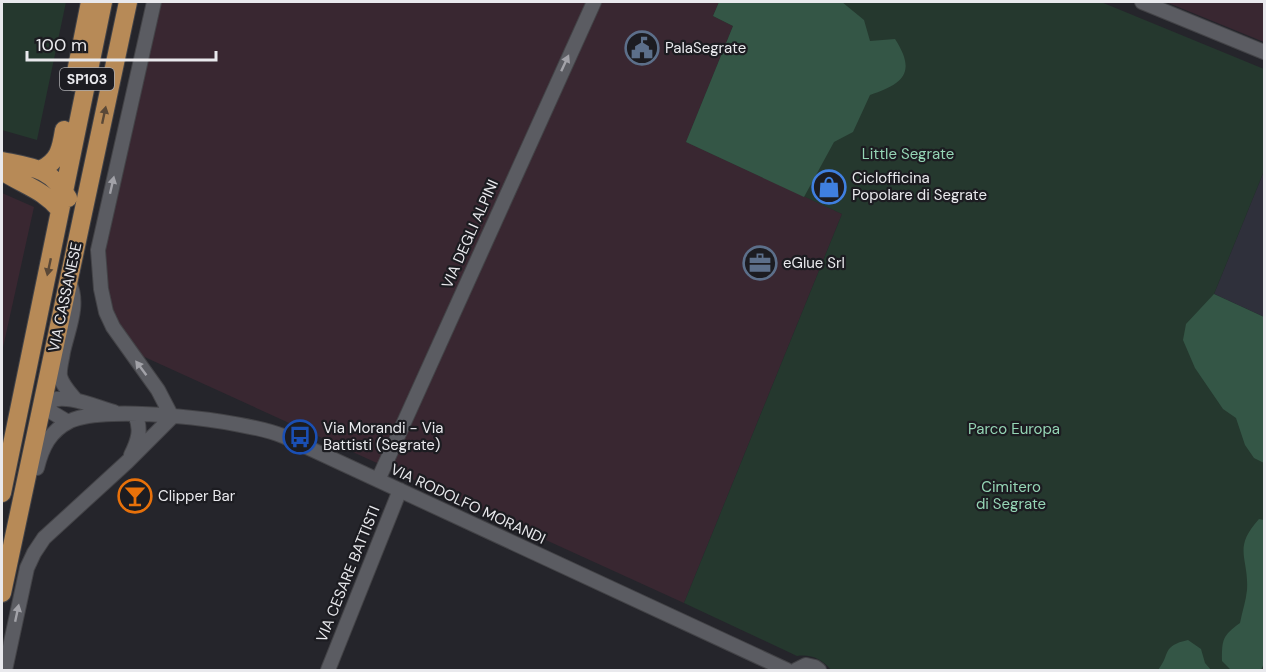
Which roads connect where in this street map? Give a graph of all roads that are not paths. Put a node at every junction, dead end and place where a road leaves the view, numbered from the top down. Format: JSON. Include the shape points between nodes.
{"nodes":[{"id":1,"x":90,"y":2,"type":"edge"},
{"id":2,"x":104,"y":2,"type":"edge"},
{"id":3,"x":128,"y":2,"type":"edge"},
{"id":4,"x":133,"y":2,"type":"edge"},
{"id":5,"x":154,"y":2,"type":"edge"},
{"id":6,"x":594,"y":2,"type":"edge"},
{"id":7,"x":1142,"y":2,"type":"edge"},
{"id":8,"x":123,"y":26,"type":"junction"},
{"id":9,"x":82,"y":44,"type":"junction"},
{"id":10,"x":1264,"y":52,"type":"edge"},
{"id":11,"x":88,"y":75,"type":"junction"},
{"id":12,"x":2,"y":160,"type":"edge"},
{"id":13,"x":40,"y":170,"type":"junction"},
{"id":14,"x":2,"y":171,"type":"edge"},
{"id":15,"x":92,"y":173,"type":"junction"},
{"id":16,"x":64,"y":191,"type":"junction"},
{"id":17,"x":44,"y":193,"type":"junction"},
{"id":18,"x":60,"y":210,"type":"junction"},
{"id":19,"x":69,"y":282,"type":"junction"},
{"id":20,"x":35,"y":333,"type":"junction"},
{"id":21,"x":76,"y":400,"type":"junction"},
{"id":22,"x":43,"y":402,"type":"junction"},
{"id":23,"x":128,"y":414,"type":"junction"},
{"id":24,"x":18,"y":416,"type":"junction"},
{"id":25,"x":172,"y":417,"type":"junction"},
{"id":26,"x":68,"y":422,"type":"junction"},
{"id":27,"x":127,"y":462,"type":"junction"},
{"id":28,"x":378,"y":480,"type":"junction"},
{"id":29,"x":400,"y":490,"type":"junction"},
{"id":30,"x":2,"y":493,"type":"edge"},
{"id":31,"x":16,"y":524,"type":"junction"},
{"id":32,"x":2,"y":593,"type":"edge"},
{"id":33,"x":5,"y":670,"type":"edge"},
{"id":34,"x":328,"y":670,"type":"edge"},
{"id":35,"x":787,"y":670,"type":"edge"},
{"id":36,"x":796,"y":670,"type":"edge"},
{"id":37,"x":819,"y":670,"type":"edge"}],
"edges":[{"from":1,"to":9,"type":"main road"},
{"from":2,"to":11,"type":"main road","name":"VIA CASSANESE","number":"SP103"},
{"from":3,"to":8,"type":"main road","name":"VIA CASSANESE","number":"SP103"},
{"from":4,"to":8,"type":"main road","number":"SP103"},
{"from":25,"to":5,"type":"street","one_way":true,"via":[[106,312],[98,250]]},
{"from":28,"to":6,"type":"street","name":"VIA DEGLI ALPINI","one_way":true},
{"from":7,"to":10,"type":"street"},
{"from":15,"to":8,"type":"main road","name":"VIA CASSANESE","number":"SP103","one_way":true},
{"from":9,"to":11,"type":"main road"},
{"from":9,"to":13,"type":"main road","via":[[60,153]]},
{"from":11,"to":16,"type":"main road","name":"VIA CASSANESE","number":"SP103"},
{"from":12,"to":13,"type":"main road"},
{"from":13,"to":16,"type":"main road","via":[[51,175]]},
{"from":14,"to":17,"type":"main road"},
{"from":15,"to":16,"type":"main road"},
{"from":15,"to":19,"type":"main road","name":"VIA CASSANESE"},
{"from":16,"to":17,"type":"main road"},
{"from":16,"to":18,"type":"main road","name":"VIA CASSANESE"},
{"from":16,"to":19,"type":"main road","via":[[73,213],[64,262]]},
{"from":17,"to":18,"type":"main road"},
{"from":18,"to":20,"type":"main road","name":"VIA CASSANESE","one_way":true},
{"from":19,"to":21,"type":"street","via":[[74,306],[60,375]]},
{"from":19,"to":22,"type":"main road","name":"VIA CASSANESE"},
{"from":20,"to":22,"type":"main road","via":[[39,344],[35,382]]},
{"from":20,"to":24,"type":"main road","name":"VIA CASSANESE"},
{"from":21,"to":22,"type":"street","name":"VIA RODOLFO MORANDI","via":[[56,398]]},
{"from":21,"to":23,"type":"street","name":"VIA RODOLFO MORANDI"},
{"from":22,"to":24,"type":"main road"},
{"from":22,"to":26,"type":"street"},
{"from":22,"to":31,"type":"main road","name":"VIA CASSANESE"},
{"from":23,"to":25,"type":"street","name":"VIA RODOLFO MORANDI"},
{"from":23,"to":26,"type":"street","name":"VIA RODOLFO MORANDI"},
{"from":23,"to":27,"type":"street","via":[[139,430]]},
{"from":24,"to":30,"type":"main road","name":"VIA CASSANESE"},
{"from":25,"to":27,"type":"street"},
{"from":25,"to":28,"type":"street","name":"VIA RODOLFO MORANDI","via":[[259,428]]},
{"from":26,"to":31,"type":"street","via":[[43,446],[30,504]]},
{"from":33,"to":27,"type":"street","one_way":true,"via":[[27,567],[34,553],[44,538]]},
{"from":28,"to":29,"type":"street","name":"VIA RODOLFO MORANDI"},
{"from":29,"to":34,"type":"street","name":"VIA CESARE BATTISTI"},
{"from":29,"to":35,"type":"street","name":"VIA RODOLFO MORANDI"},
{"from":31,"to":32,"type":"main road","name":"VIA CASSANESE"},
{"from":36,"to":37,"type":"street","via":[[806,665]]}]}
